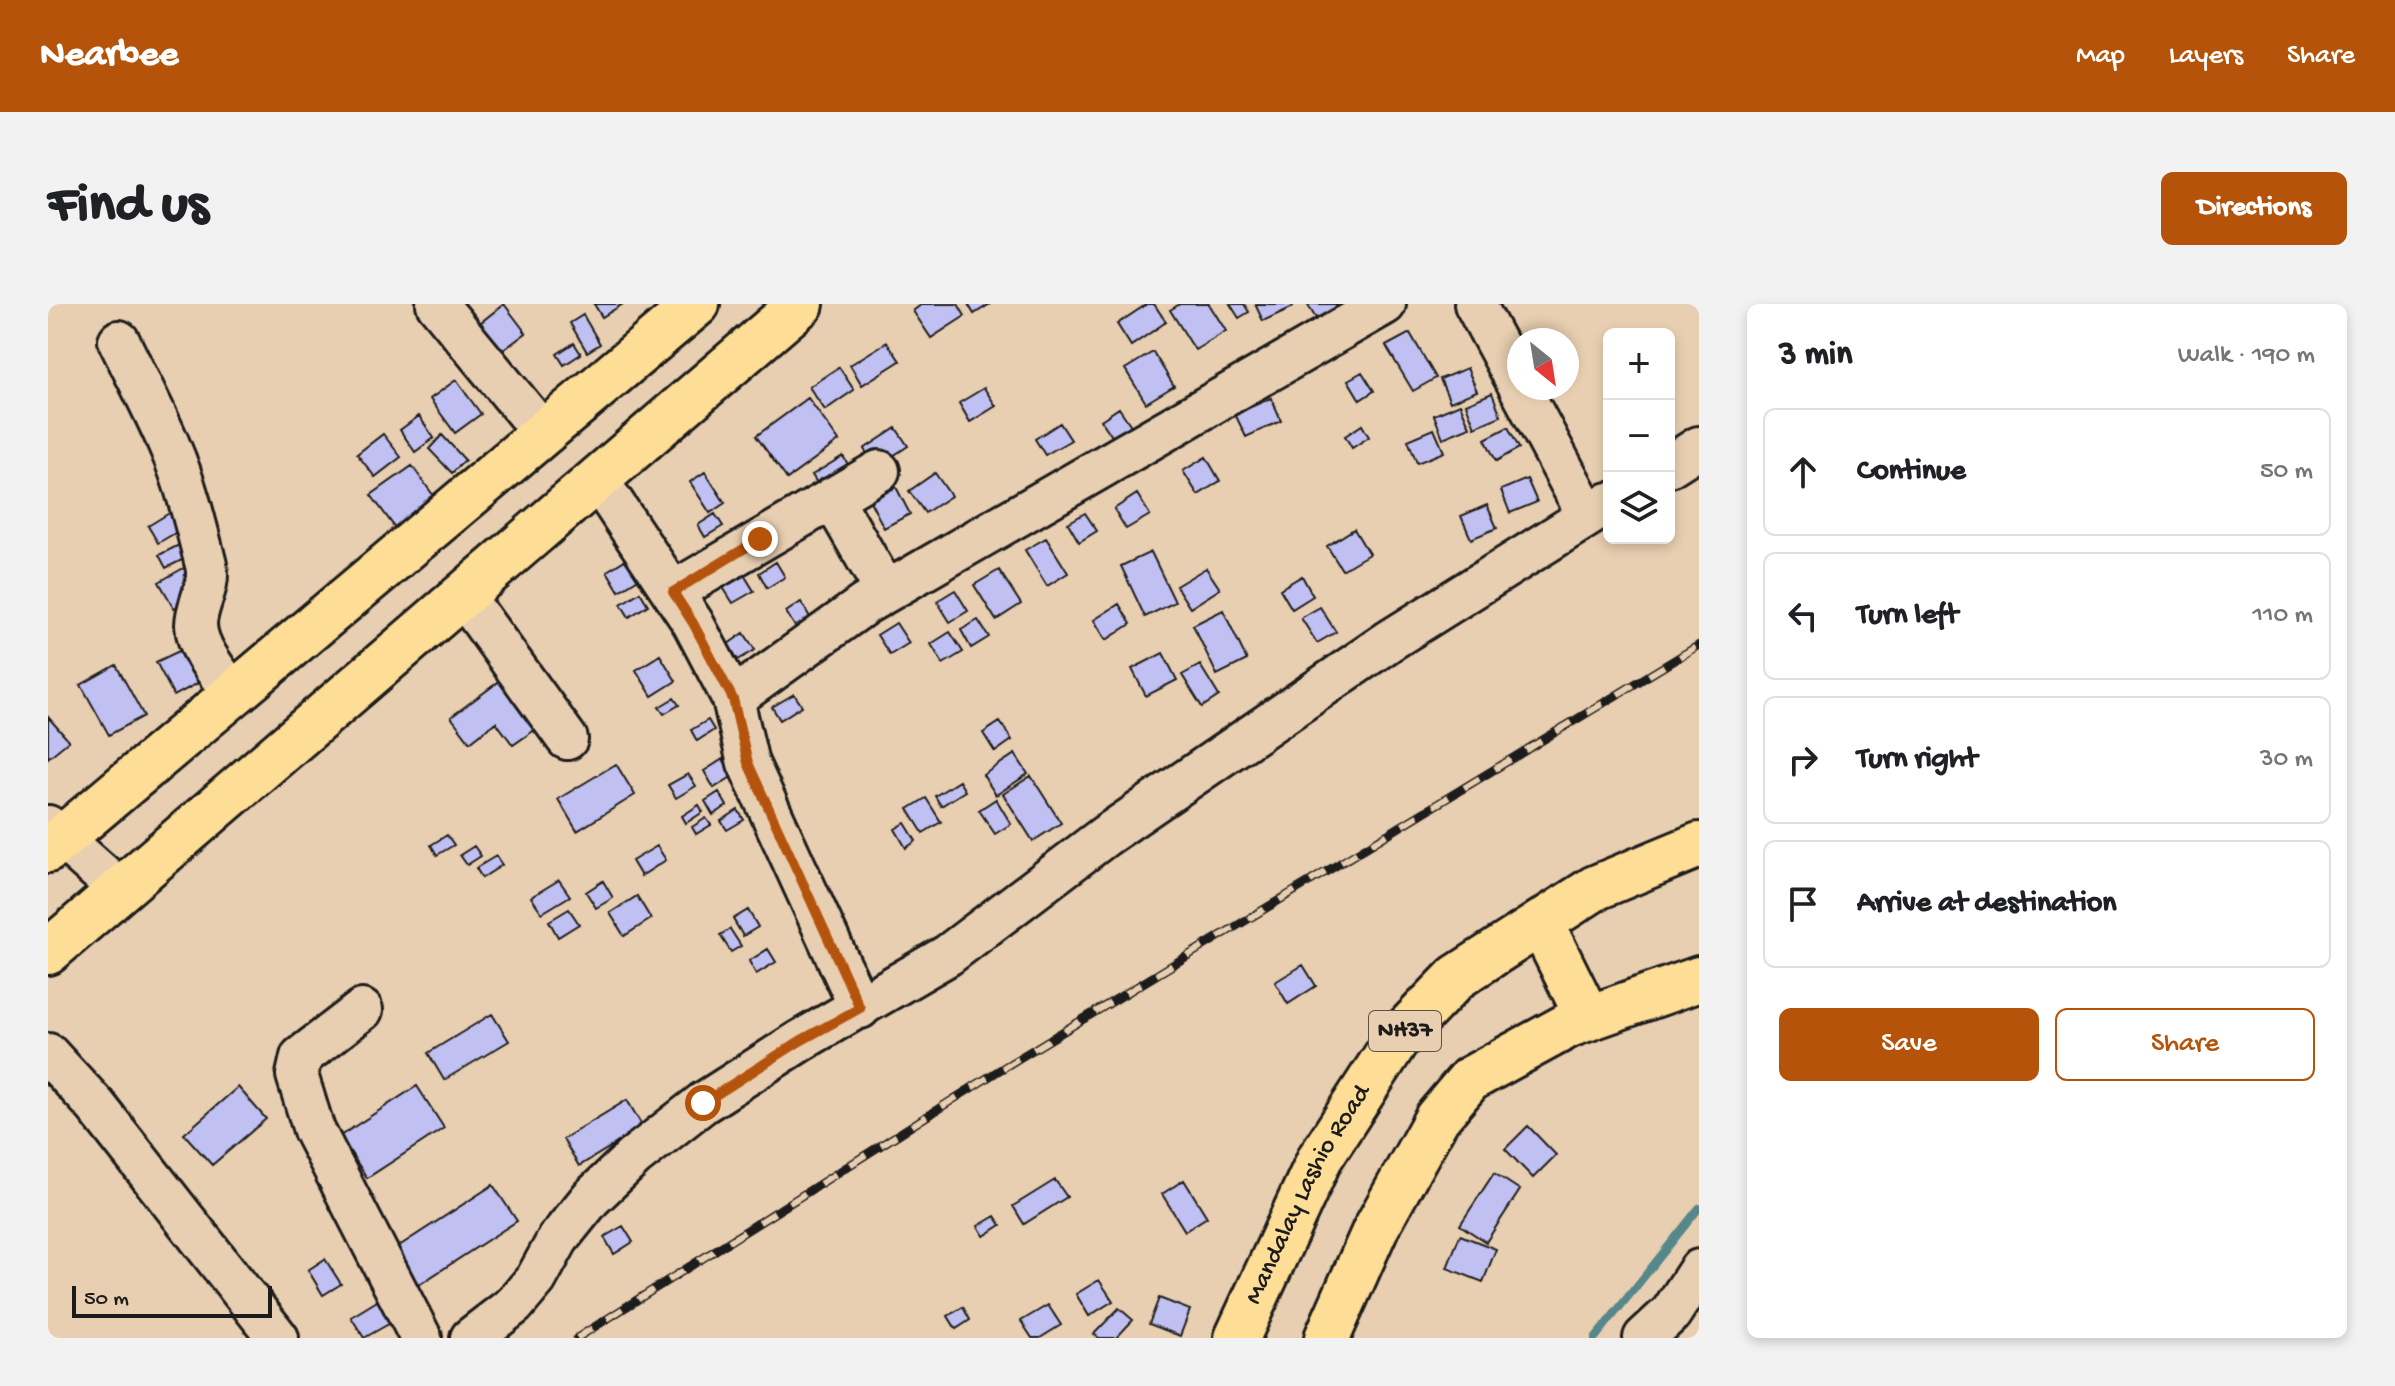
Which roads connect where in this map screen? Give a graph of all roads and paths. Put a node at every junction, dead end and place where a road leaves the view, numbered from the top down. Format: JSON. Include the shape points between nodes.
{"nodes":[{"id":1,"x":437,"y":304,"type":"edge"},
{"id":2,"x":697,"y":304,"type":"edge"},
{"id":3,"x":801,"y":304,"type":"edge"},
{"id":4,"x":1385,"y":304,"type":"edge"},
{"id":5,"x":1475,"y":304,"type":"edge"},
{"id":6,"x":119,"y":341,"type":"dead end"},
{"id":7,"x":1507,"y":364,"type":"edge"},
{"id":8,"x":1527,"y":400,"type":"edge"},
{"id":9,"x":543,"y":433,"type":"junction"},
{"id":10,"x":1699,"y":447,"type":"edge"},
{"id":11,"x":1675,"y":462,"type":"edge"},
{"id":12,"x":879,"y":471,"type":"dead end"},
{"id":13,"x":598,"y":480,"type":"junction"},
{"id":14,"x":832,"y":498,"type":"junction"},
{"id":15,"x":1598,"y":510,"type":"edge"},
{"id":16,"x":673,"y":592,"type":"junction"},
{"id":17,"x":886,"y":592,"type":"junction"},
{"id":18,"x":463,"y":595,"type":"junction"},
{"id":19,"x":234,"y":695,"type":"junction"},
{"id":20,"x":733,"y":699,"type":"junction"},
{"id":21,"x":567,"y":739,"type":"dead end"},
{"id":22,"x":53,"y":838,"type":"edge"},
{"id":23,"x":1699,"y":845,"type":"edge"},
{"id":24,"x":119,"y":889,"type":"junction"},
{"id":25,"x":1541,"y":923,"type":"junction"},
{"id":26,"x":48,"y":952,"type":"edge"},
{"id":27,"x":1699,"y":979,"type":"edge"},
{"id":28,"x":860,"y":1008,"type":"junction"},
{"id":29,"x":362,"y":1010,"type":"dead end"},
{"id":30,"x":1588,"y":1018,"type":"junction"},
{"id":31,"x":48,"y":1054,"type":"edge"},
{"id":32,"x":1699,"y":1270,"type":"edge"},
{"id":33,"x":278,"y":1338,"type":"edge"},
{"id":34,"x":421,"y":1338,"type":"edge"},
{"id":35,"x":471,"y":1338,"type":"edge"},
{"id":36,"x":1237,"y":1338,"type":"edge"},
{"id":37,"x":1327,"y":1338,"type":"edge"},
{"id":38,"x":1644,"y":1338,"type":"edge"}],
"edges":[{"from":1,"to":9,"type":"street"},
{"from":2,"to":9,"type":"main road"},
{"from":3,"to":13,"type":"main road"},
{"from":4,"to":17,"type":"street"},
{"from":5,"to":7,"type":"street"},
{"from":6,"to":19,"type":"street","via":[[180,473],[207,569],[196,624],[209,658]]},
{"from":8,"to":15,"type":"street"},
{"from":9,"to":19,"type":"main road"},
{"from":10,"to":11,"type":"street"},
{"from":12,"to":14,"type":"street"},
{"from":13,"to":16,"type":"street"},
{"from":13,"to":18,"type":"main road"},
{"from":14,"to":16,"type":"street"},
{"from":14,"to":17,"type":"street"},
{"from":15,"to":28,"type":"street","via":[[1389,641],[1105,836],[948,955]]},
{"from":16,"to":20,"type":"street"},
{"from":17,"to":20,"type":"street"},
{"from":18,"to":21,"type":"street"},
{"from":18,"to":24,"type":"main road"},
{"from":19,"to":22,"type":"main road"},
{"from":20,"to":28,"type":"street","via":[[748,763]]},
{"from":22,"to":24,"type":"street"},
{"from":23,"to":25,"type":"main road","name":"Mandalay Lashio Road","number":"NH37","via":[[1595,888]]},
{"from":24,"to":26,"type":"main road"},
{"from":25,"to":30,"type":"main road"},
{"from":25,"to":36,"type":"main road","name":"Mandalay Lashio Road","number":"NH37","via":[[1457,977],[1397,1039],[1320,1158]]},
{"from":27,"to":30,"type":"main road"},
{"from":28,"to":35,"type":"street","via":[[703,1103],[634,1157],[591,1198],[514,1305]]},
{"from":29,"to":34,"type":"street","via":[[301,1057],[297,1075],[314,1130]]},
{"from":30,"to":37,"type":"main road","via":[[1470,1079],[1437,1118],[1375,1230]]},
{"from":31,"to":33,"type":"street","via":[[96,1106]]},
{"from":32,"to":38,"type":"street","via":[[1671,1313]]}]}
